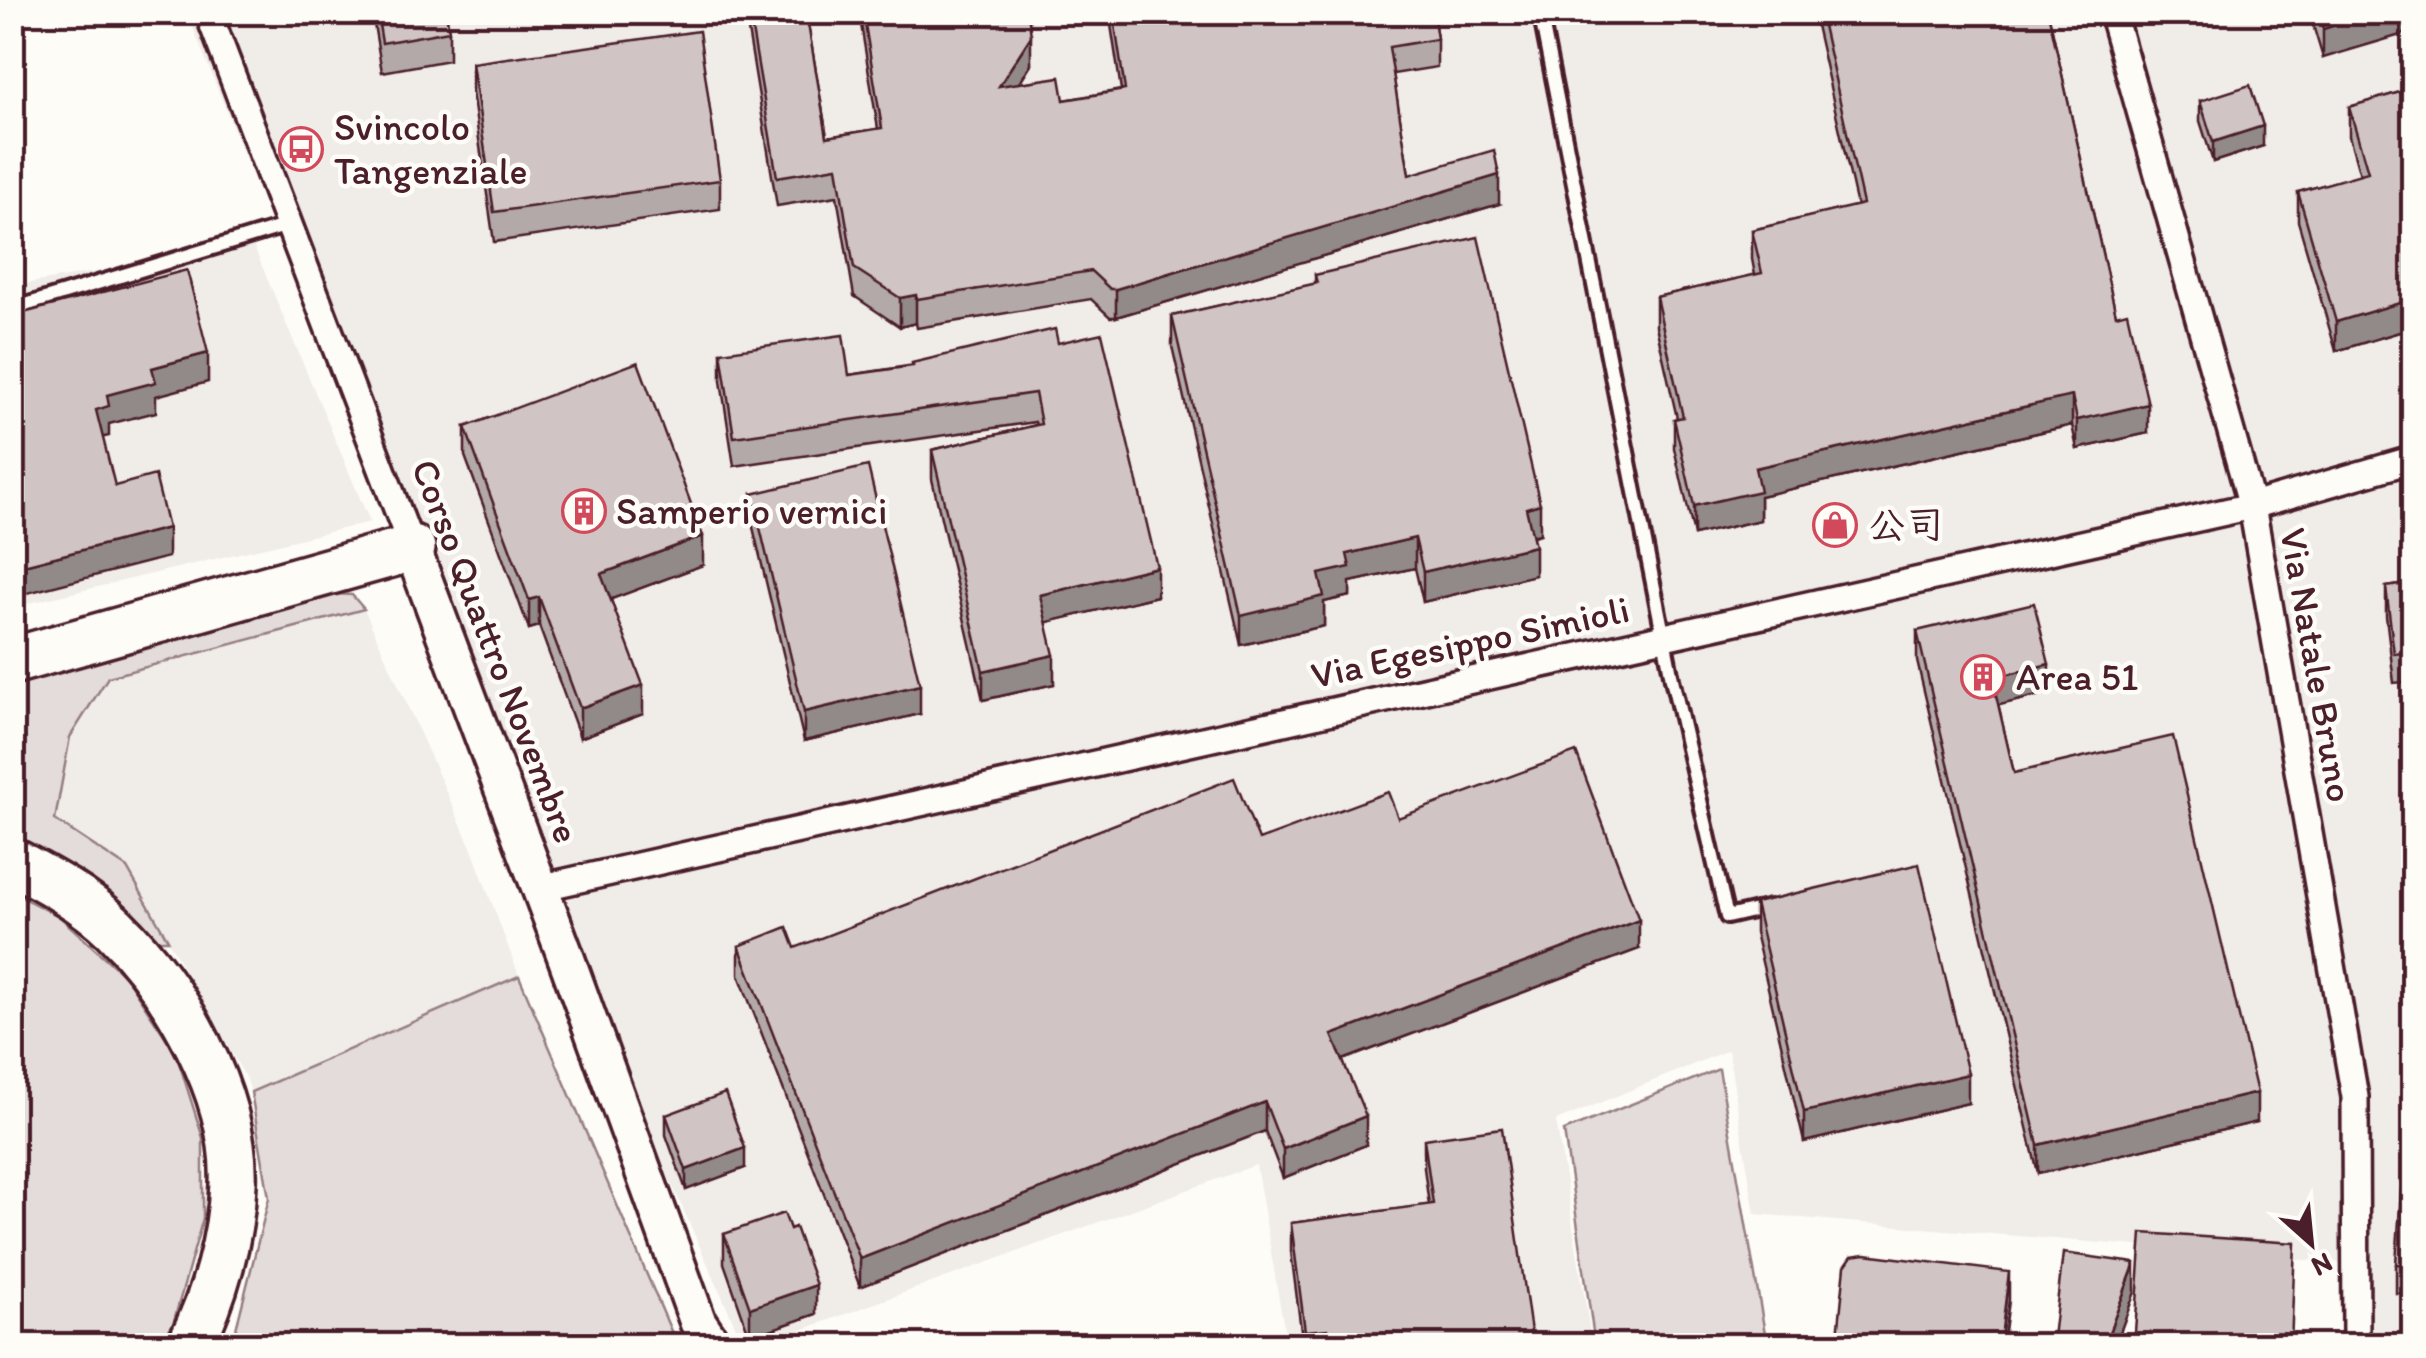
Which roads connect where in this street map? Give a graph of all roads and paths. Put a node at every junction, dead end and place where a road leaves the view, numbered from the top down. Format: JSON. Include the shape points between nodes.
{"nodes":[{"id":1,"x":208,"y":12,"type":"edge"},
{"id":2,"x":1540,"y":12,"type":"edge"},
{"id":3,"x":2112,"y":12,"type":"edge"},
{"id":4,"x":288,"y":225,"type":"junction"},
{"id":5,"x":12,"y":309,"type":"edge"},
{"id":6,"x":2414,"y":459,"type":"edge"},
{"id":7,"x":2252,"y":506,"type":"junction"},
{"id":8,"x":412,"y":548,"type":"junction"},
{"id":9,"x":1664,"y":638,"type":"junction"},
{"id":10,"x":12,"y":661,"type":"edge"},
{"id":11,"x":12,"y":861,"type":"edge"},
{"id":12,"x":539,"y":888,"type":"junction"},
{"id":13,"x":1786,"y":904,"type":"edge"},
{"id":14,"x":704,"y":1338,"type":"edge"},
{"id":15,"x":190,"y":1346,"type":"edge"},
{"id":16,"x":2356,"y":1346,"type":"edge"}],
"edges":[{"from":1,"to":4,"type":"street","name":"Corso Quattro Novembre"},
{"from":2,"to":9,"type":"lane"},
{"from":3,"to":7,"type":"street","name":"Via Natale Bruno"},
{"from":4,"to":5,"type":"lane"},
{"from":4,"to":8,"type":"street","name":"Corso Quattro Novembre"},
{"from":6,"to":7,"type":"street","name":"Via Egesippo Simioli"},
{"from":7,"to":9,"type":"street","name":"Via Egesippo Simioli"},
{"from":7,"to":16,"type":"street","name":"Via Natale Bruno","via":[[2355,1097]]},
{"from":8,"to":10,"type":"highway"},
{"from":8,"to":12,"type":"main road","name":"Corso Quattro Novembre"},
{"from":9,"to":12,"type":"street","name":"Via Egesippo Simioli"},
{"from":9,"to":13,"type":"lane","via":[[1727,917]]},
{"from":11,"to":15,"type":"highway","via":[[66,890],[112,926],[174,1002],[214,1081],[228,1127],[233,1183],[224,1246]]},
{"from":12,"to":14,"type":"main road","name":"Corso Quattro Novembre"}]}
